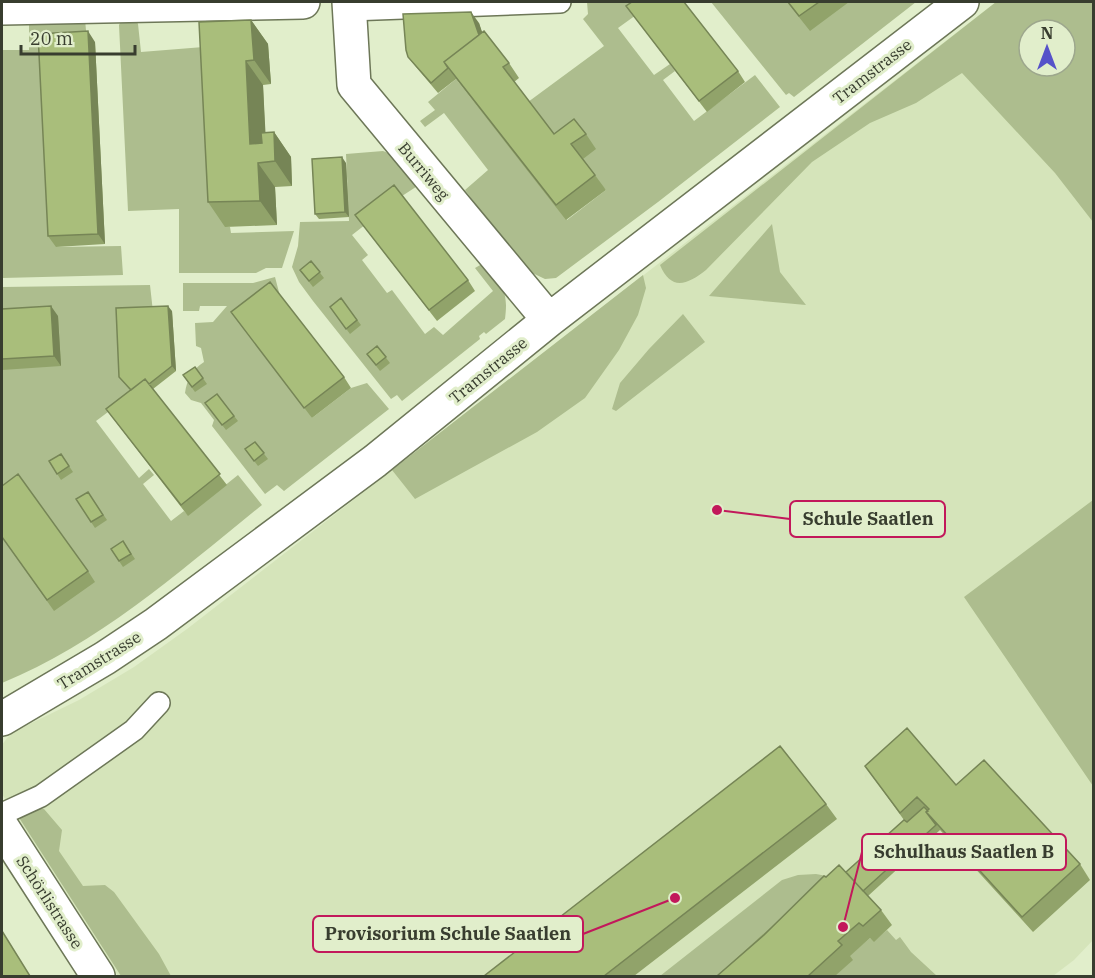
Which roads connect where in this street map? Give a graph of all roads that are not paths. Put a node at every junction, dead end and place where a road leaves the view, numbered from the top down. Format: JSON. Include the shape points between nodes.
{"nodes":[{"id":1,"x":303,"y":2,"type":"edge"},
{"id":2,"x":560,"y":2,"type":"edge"},
{"id":3,"x":962,"y":2,"type":"edge"},
{"id":4,"x":350,"y":6,"type":"edge"},
{"id":5,"x":2,"y":8,"type":"edge"},
{"id":6,"x":549,"y":320,"type":"junction"},
{"id":7,"x":159,"y":703,"type":"dead end"},
{"id":8,"x":2,"y":719,"type":"edge"},
{"id":9,"x":2,"y":814,"type":"edge"},
{"id":10,"x":2,"y":827,"type":"edge"},
{"id":11,"x":98,"y":976,"type":"edge"}],
"edges":[{"from":1,"to":5,"type":"street"},
{"from":2,"to":4,"type":"lane"},
{"from":3,"to":6,"type":"street","name":"Tramstrasse"},
{"from":4,"to":6,"type":"street","name":"Burriweg","via":[[354,85]]},
{"from":6,"to":8,"type":"street","name":"Tramstrasse","via":[[375,461],[156,624]]},
{"from":7,"to":9,"type":"lane","via":[[134,730],[41,796]]},
{"from":10,"to":11,"type":"street","name":"Schörlistrasse"}]}
